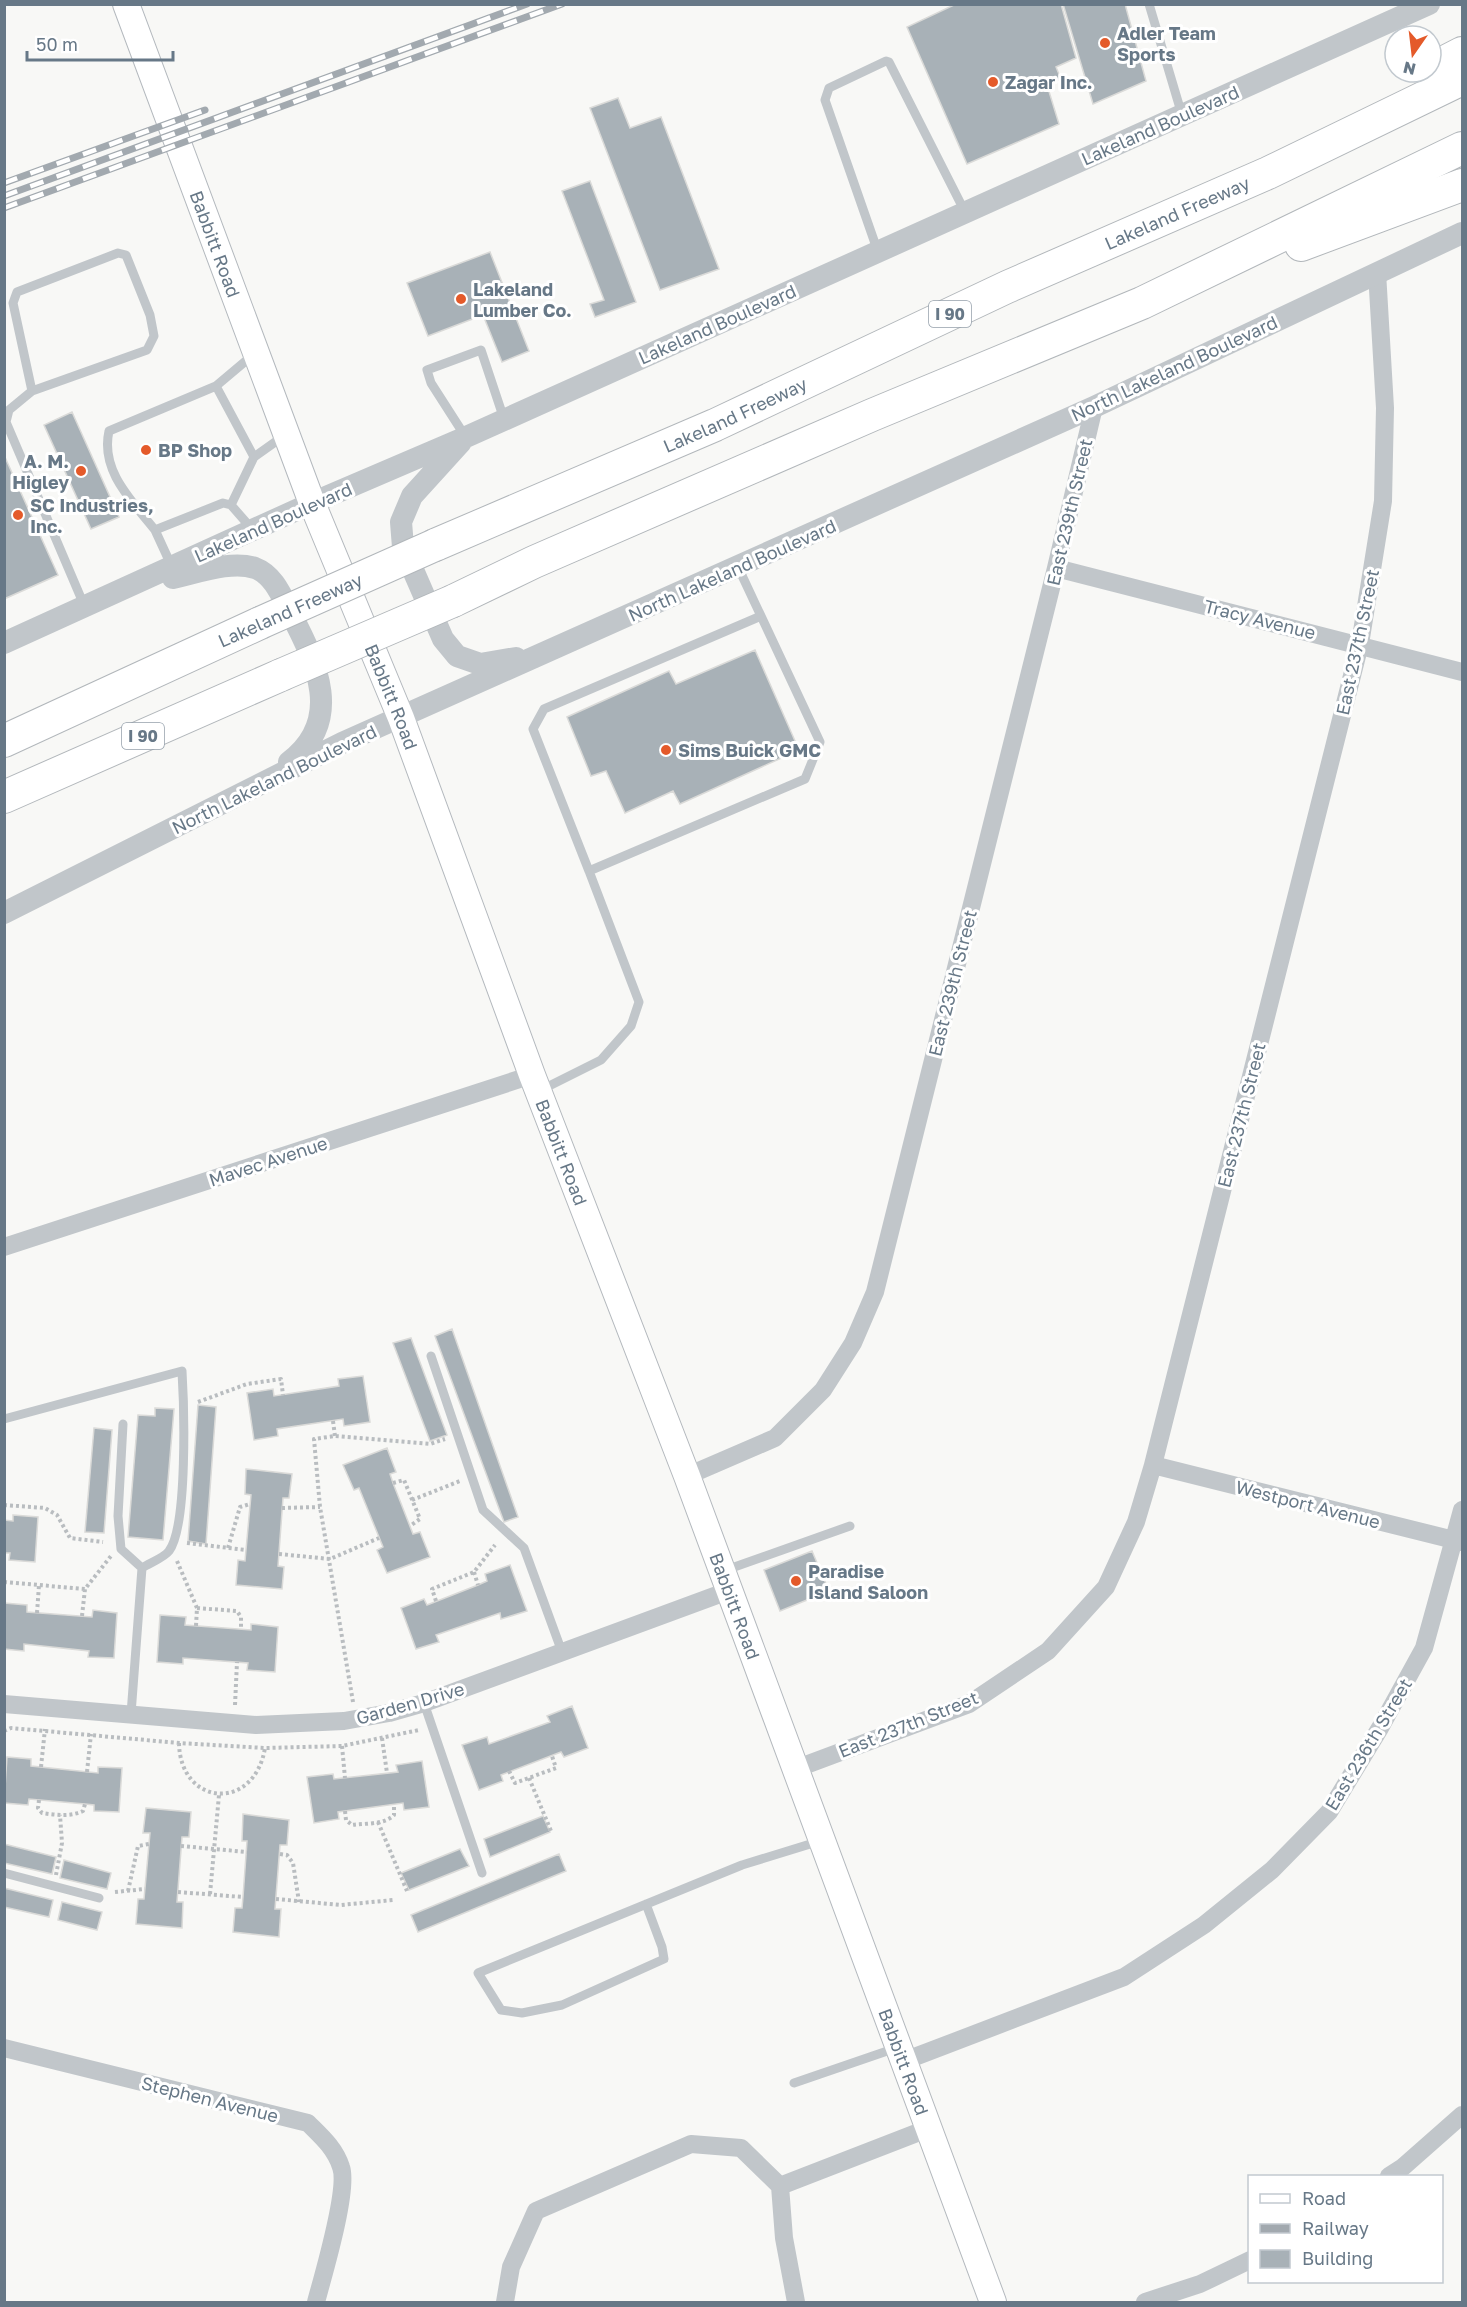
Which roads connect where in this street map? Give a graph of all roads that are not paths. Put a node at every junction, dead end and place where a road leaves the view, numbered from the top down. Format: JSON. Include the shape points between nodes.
{"nodes":[{"id":1,"x":126,"y":4,"type":"edge"},
{"id":2,"x":1149,"y":4,"type":"edge"},
{"id":3,"x":1427,"y":5,"type":"edge"},
{"id":4,"x":1462,"y":53,"type":"edge"},
{"id":5,"x":1443,"y":63,"type":"edge"},
{"id":6,"x":1462,"y":79,"type":"edge"},
{"id":7,"x":1408,"y":84,"type":"edge"},
{"id":8,"x":1182,"y":115,"type":"junction"},
{"id":9,"x":1462,"y":148,"type":"edge"},
{"id":10,"x":1268,"y":173,"type":"junction"},
{"id":11,"x":1462,"y":184,"type":"edge"},
{"id":12,"x":965,"y":212,"type":"junction"},
{"id":13,"x":1462,"y":233,"type":"edge"},
{"id":14,"x":878,"y":252,"type":"junction"},
{"id":15,"x":1377,"y":272,"type":"junction"},
{"id":16,"x":1142,"y":303,"type":"junction"},
{"id":17,"x":256,"y":352,"type":"junction"},
{"id":18,"x":216,"y":386,"type":"junction"},
{"id":19,"x":32,"y":391,"type":"junction"},
{"id":20,"x":1094,"y":407,"type":"junction"},
{"id":21,"x":504,"y":419,"type":"junction"},
{"id":22,"x":286,"y":434,"type":"junction"},
{"id":23,"x":466,"y":437,"type":"junction"},
{"id":24,"x":254,"y":457,"type":"junction"},
{"id":25,"x":312,"y":503,"type":"junction"},
{"id":26,"x":231,"y":505,"type":"junction"},
{"id":27,"x":155,"y":530,"type":"junction"},
{"id":28,"x":253,"y":531,"type":"junction"},
{"id":29,"x":738,"y":567,"type":"junction"},
{"id":30,"x":172,"y":568,"type":"junction"},
{"id":31,"x":1056,"y":568,"type":"junction"},
{"id":32,"x":133,"y":586,"type":"junction"},
{"id":33,"x":85,"y":608,"type":"junction"},
{"id":34,"x":761,"y":616,"type":"junction"},
{"id":35,"x":4,"y":643,"type":"edge"},
{"id":36,"x":1360,"y":644,"type":"junction"},
{"id":37,"x":546,"y":654,"type":"junction"},
{"id":38,"x":1462,"y":672,"type":"edge"},
{"id":39,"x":401,"y":718,"type":"junction"},
{"id":40,"x":4,"y":741,"type":"edge"},
{"id":41,"x":256,"y":786,"type":"junction"},
{"id":42,"x":4,"y":797,"type":"edge"},
{"id":43,"x":589,"y":871,"type":"junction"},
{"id":44,"x":4,"y":913,"type":"edge"},
{"id":45,"x":535,"y":1084,"type":"junction"},
{"id":46,"x":4,"y":1247,"type":"edge"},
{"id":47,"x":431,"y":1356,"type":"dead end"},
{"id":48,"x":4,"y":1419,"type":"edge"},
{"id":49,"x":123,"y":1424,"type":"dead end"},
{"id":50,"x":1153,"y":1466,"type":"junction"},
{"id":51,"x":687,"y":1476,"type":"junction"},
{"id":52,"x":1462,"y":1510,"type":"edge"},
{"id":53,"x":850,"y":1526,"type":"dead end"},
{"id":54,"x":1459,"y":1542,"type":"edge"},
{"id":55,"x":142,"y":1568,"type":"junction"},
{"id":56,"x":724,"y":1582,"type":"junction"},
{"id":57,"x":562,"y":1652,"type":"junction"},
{"id":58,"x":423,"y":1703,"type":"junction"},
{"id":59,"x":4,"y":1704,"type":"edge"},
{"id":60,"x":131,"y":1714,"type":"junction"},
{"id":61,"x":795,"y":1769,"type":"junction"},
{"id":62,"x":822,"y":1841,"type":"junction"},
{"id":63,"x":482,"y":1873,"type":"dead end"},
{"id":64,"x":4,"y":1874,"type":"edge"},
{"id":65,"x":99,"y":1898,"type":"dead end"},
{"id":66,"x":646,"y":1904,"type":"junction"},
{"id":67,"x":4,"y":2048,"type":"edge"},
{"id":68,"x":901,"y":2054,"type":"junction"},
{"id":69,"x":794,"y":2083,"type":"dead end"},
{"id":70,"x":1462,"y":2115,"type":"edge"},
{"id":71,"x":927,"y":2129,"type":"junction"},
{"id":72,"x":1391,"y":2175,"type":"edge"},
{"id":73,"x":780,"y":2186,"type":"junction"},
{"id":74,"x":1248,"y":2261,"type":"edge"},
{"id":75,"x":316,"y":2302,"type":"edge"},
{"id":76,"x":505,"y":2302,"type":"edge"},
{"id":77,"x":796,"y":2302,"type":"edge"},
{"id":78,"x":993,"y":2302,"type":"edge"},
{"id":79,"x":1145,"y":2302,"type":"edge"}],
"edges":[{"from":1,"to":17,"type":"main road","name":"Babbitt Road"},
{"from":2,"to":8,"type":"lane"},
{"from":3,"to":8,"type":"street","name":"Lakeland Boulevard"},
{"from":4,"to":5,"type":"highway"},
{"from":6,"to":10,"type":"highway","name":"Lakeland Freeway","number":"I 90"},
{"from":7,"to":10,"type":"highway"},
{"from":8,"to":12,"type":"street","name":"Lakeland Boulevard"},
{"from":9,"to":16,"type":"highway","number":"I 90"},
{"from":10,"to":40,"type":"highway","name":"Lakeland Freeway","number":"I 90","bridge":true},
{"from":11,"to":16,"type":"highway"},
{"from":12,"to":14,"type":"street","name":"Lakeland Boulevard"},
{"from":12,"to":14,"type":"lane","via":[[886,61],[829,88],[825,94]]},
{"from":13,"to":15,"type":"street","name":"North Lakeland Boulevard"},
{"from":14,"to":21,"type":"street","name":"Lakeland Boulevard"},
{"from":15,"to":20,"type":"street","name":"North Lakeland Boulevard"},
{"from":15,"to":36,"type":"street","name":"East 237th Street","via":[[1385,408],[1383,501]]},
{"from":16,"to":42,"type":"highway","number":"I 90","bridge":true,"via":[[872,415]]},
{"from":17,"to":18,"type":"lane"},
{"from":17,"to":22,"type":"main road","name":"Babbitt Road"},
{"from":18,"to":24,"type":"lane"},
{"from":18,"to":27,"type":"lane","via":[[110,431],[106,444],[114,478]]},
{"from":19,"to":19,"type":"lane","via":[[147,350],[154,336],[150,315],[126,255],[117,253],[17,292],[13,303]]},
{"from":19,"to":33,"type":"lane","via":[[9,411],[6,422]]},
{"from":20,"to":29,"type":"street","name":"North Lakeland Boulevard"},
{"from":20,"to":31,"type":"street","name":"East 239th Street"},
{"from":21,"to":23,"type":"street","name":"Lakeland Boulevard"},
{"from":21,"to":23,"type":"lane","via":[[481,350],[427,370],[431,383]]},
{"from":22,"to":24,"type":"lane"},
{"from":22,"to":25,"type":"main road","name":"Babbitt Road"},
{"from":23,"to":25,"type":"street","name":"Lakeland Boulevard"},
{"from":23,"to":37,"type":"street","via":[[412,496],[401,522],[403,547],[443,639],[457,656],[480,664]]},
{"from":24,"to":26,"type":"lane"},
{"from":25,"to":28,"type":"street","name":"Lakeland Boulevard"},
{"from":25,"to":39,"type":"main road","name":"Babbitt Road"},
{"from":26,"to":27,"type":"lane","via":[[223,503]]},
{"from":26,"to":28,"type":"lane"},
{"from":27,"to":30,"type":"lane"},
{"from":28,"to":30,"type":"street","name":"Lakeland Boulevard"},
{"from":29,"to":34,"type":"lane"},
{"from":29,"to":37,"type":"street","name":"North Lakeland Boulevard"},
{"from":30,"to":32,"type":"street","name":"Lakeland Boulevard"},
{"from":31,"to":36,"type":"street","name":"Tracy Avenue"},
{"from":31,"to":51,"type":"street","name":"East 239th Street","via":[[875,1292],[853,1343],[823,1390],[775,1438]]},
{"from":32,"to":33,"type":"street","name":"Lakeland Boulevard"},
{"from":32,"to":41,"type":"street","via":[[242,566],[257,568],[275,583],[310,650],[319,678],[320,709],[318,728],[303,751]]},
{"from":33,"to":35,"type":"street","name":"Lakeland Boulevard"},
{"from":34,"to":43,"type":"lane","via":[[544,709],[533,729]]},
{"from":34,"to":43,"type":"lane","via":[[820,742],[805,779]]},
{"from":36,"to":38,"type":"street","name":"Tracy Avenue"},
{"from":36,"to":50,"type":"street","name":"East 237th Street"},
{"from":37,"to":39,"type":"street","name":"North Lakeland Boulevard"},
{"from":39,"to":41,"type":"street","name":"North Lakeland Boulevard"},
{"from":39,"to":45,"type":"main road","name":"Babbitt Road"},
{"from":41,"to":44,"type":"street","name":"North Lakeland Boulevard"},
{"from":43,"to":45,"type":"lane","via":[[639,1002],[631,1026],[601,1060]]},
{"from":45,"to":46,"type":"street","name":"Mavec Avenue"},
{"from":45,"to":51,"type":"main road","name":"Babbitt Road"},
{"from":47,"to":57,"type":"lane","via":[[483,1510],[524,1548]]},
{"from":48,"to":55,"type":"lane","via":[[182,1371],[185,1429],[178,1524],[169,1551]]},
{"from":49,"to":55,"type":"lane","via":[[118,1516],[121,1549]]},
{"from":50,"to":54,"type":"street","name":"Westport Avenue"},
{"from":50,"to":61,"type":"street","name":"East 237th Street","via":[[1136,1522],[1107,1587],[1048,1651],[969,1704]]},
{"from":51,"to":56,"type":"main road","name":"Babbitt Road"},
{"from":52,"to":54,"type":"street","name":"East 236th Street"},
{"from":53,"to":56,"type":"lane"},
{"from":54,"to":68,"type":"street","name":"East 236th Street","via":[[1424,1648],[1380,1728],[1329,1812],[1272,1870],[1204,1925],[1124,1977]]},
{"from":55,"to":60,"type":"lane"},
{"from":56,"to":57,"type":"street","name":"Garden Drive"},
{"from":56,"to":61,"type":"main road","name":"Babbitt Road"},
{"from":57,"to":58,"type":"street","name":"Garden Drive"},
{"from":58,"to":60,"type":"street","name":"Garden Drive","via":[[344,1721],[256,1725]]},
{"from":58,"to":63,"type":"lane"},
{"from":59,"to":60,"type":"street","name":"Garden Drive"},
{"from":61,"to":62,"type":"main road","name":"Babbitt Road"},
{"from":62,"to":66,"type":"lane","via":[[742,1865]]},
{"from":62,"to":68,"type":"main road","name":"Babbitt Road"},
{"from":64,"to":65,"type":"lane"},
{"from":66,"to":66,"type":"lane","via":[[509,1960],[478,1973],[501,2010],[522,2013],[562,2005],[664,1959]]},
{"from":67,"to":75,"type":"street","name":"Stephen Avenue","via":[[308,2123],[327,2141],[342,2168],[336,2223]]},
{"from":68,"to":69,"type":"lane"},
{"from":68,"to":71,"type":"main road","name":"Babbitt Road"},
{"from":70,"to":72,"type":"street"},
{"from":71,"to":73,"type":"street"},
{"from":71,"to":78,"type":"main road","name":"Babbitt Road"},
{"from":73,"to":76,"type":"street","via":[[741,2148],[691,2144],[681,2148],[536,2211],[511,2267]]},
{"from":73,"to":77,"type":"street","via":[[784,2238]]},
{"from":74,"to":79,"type":"street","via":[[1200,2284]]}]}
